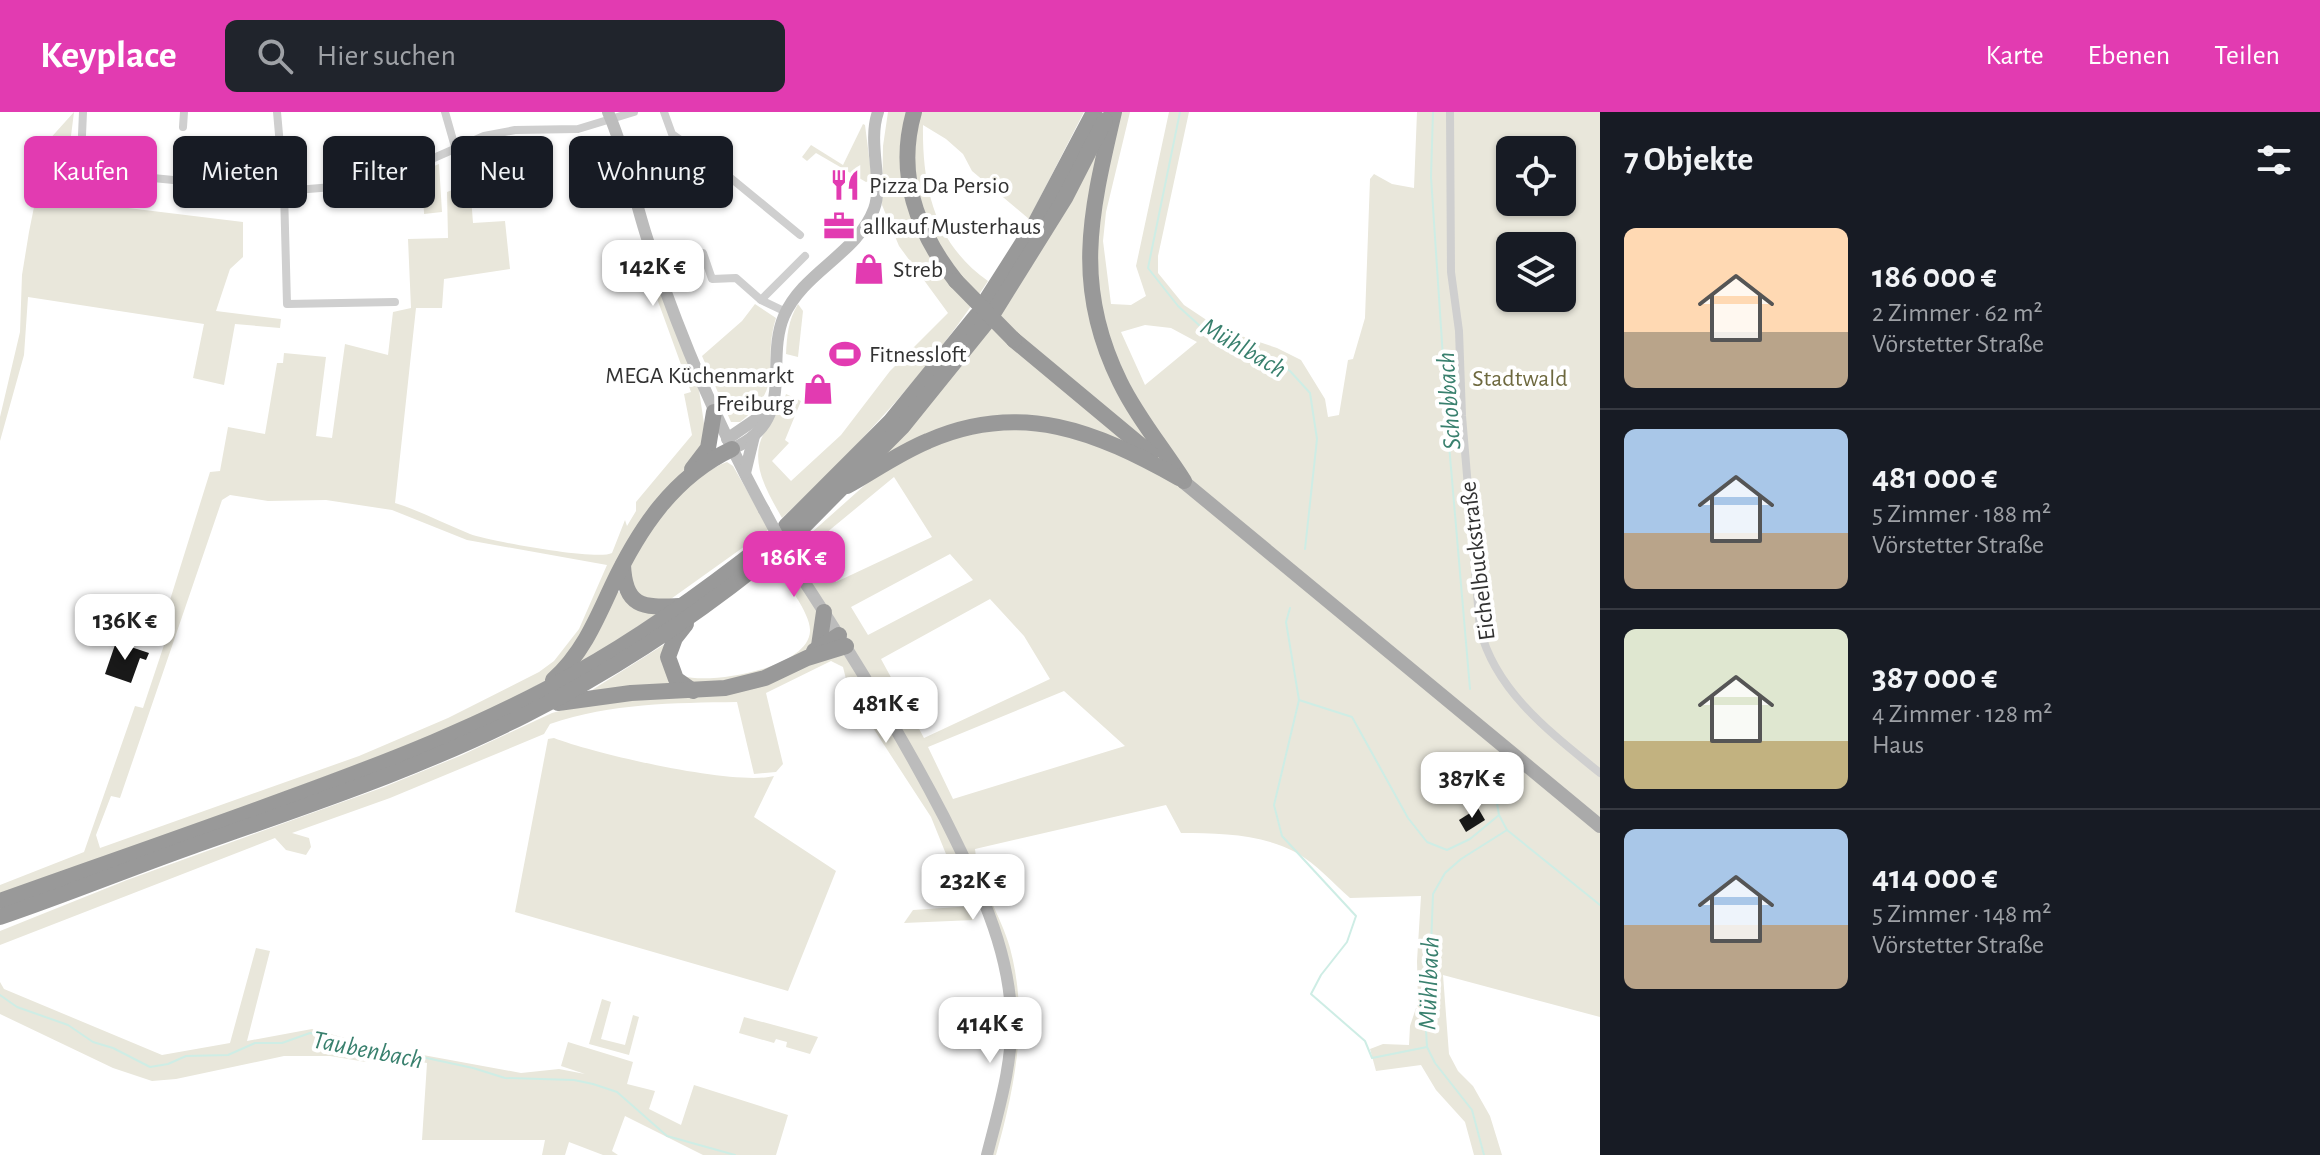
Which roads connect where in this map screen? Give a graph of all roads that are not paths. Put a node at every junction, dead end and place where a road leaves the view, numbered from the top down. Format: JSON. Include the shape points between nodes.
{"nodes":[{"id":1,"x":83,"y":112,"type":"edge"},
{"id":2,"x":184,"y":112,"type":"edge"},
{"id":3,"x":277,"y":112,"type":"edge"},
{"id":4,"x":445,"y":112,"type":"edge"},
{"id":5,"x":634,"y":112,"type":"edge"},
{"id":6,"x":664,"y":112,"type":"edge"},
{"id":7,"x":878,"y":112,"type":"edge"},
{"id":8,"x":914,"y":112,"type":"edge"},
{"id":9,"x":1111,"y":112,"type":"edge"},
{"id":10,"x":1450,"y":112,"type":"edge"},
{"id":11,"x":1091,"y":115,"type":"edge"},
{"id":12,"x":610,"y":116,"type":"edge"},
{"id":13,"x":183,"y":127,"type":"dead end"},
{"id":14,"x":82,"y":135,"type":"dead end"},
{"id":15,"x":279,"y":136,"type":"edge"},
{"id":16,"x":452,"y":136,"type":"edge"},
{"id":17,"x":491,"y":136,"type":"edge"},
{"id":18,"x":451,"y":149,"type":"edge"},
{"id":19,"x":307,"y":188,"type":"edge"},
{"id":20,"x":284,"y":208,"type":"edge"},
{"id":21,"x":800,"y":235,"type":"dead end"},
{"id":22,"x":703,"y":253,"type":"dead end"},
{"id":23,"x":805,"y":256,"type":"dead end"},
{"id":24,"x":761,"y":300,"type":"junction"},
{"id":25,"x":395,"y":302,"type":"dead end"},
{"id":26,"x":786,"y":312,"type":"junction"},
{"id":27,"x":985,"y":313,"type":"junction"},
{"id":28,"x":771,"y":409,"type":"junction"},
{"id":29,"x":714,"y":412,"type":"junction"},
{"id":30,"x":754,"y":436,"type":"junction"},
{"id":31,"x":730,"y":444,"type":"junction"},
{"id":32,"x":708,"y":448,"type":"junction"},
{"id":33,"x":745,"y":473,"type":"junction"},
{"id":34,"x":688,"y":477,"type":"junction"},
{"id":35,"x":1184,"y":481,"type":"junction"},
{"id":36,"x":847,"y":486,"type":"junction"},
{"id":37,"x":774,"y":544,"type":"dead end"},
{"id":38,"x":623,"y":564,"type":"junction"},
{"id":39,"x":688,"y":610,"type":"junction"},
{"id":40,"x":824,"y":612,"type":"junction"},
{"id":41,"x":843,"y":640,"type":"junction"},
{"id":42,"x":813,"y":652,"type":"junction"},
{"id":43,"x":693,"y":691,"type":"junction"},
{"id":44,"x":541,"y":700,"type":"junction"},
{"id":45,"x":1600,"y":773,"type":"edge"},
{"id":46,"x":1600,"y":826,"type":"edge"},
{"id":47,"x":0,"y":901,"type":"edge"},
{"id":48,"x":5,"y":917,"type":"edge"},
{"id":49,"x":989,"y":1149,"type":"edge"}],
"edges":[{"from":1,"to":14,"type":"street"},
{"from":2,"to":13,"type":"street"},
{"from":3,"to":15,"type":"street"},
{"from":4,"to":16,"type":"street"},
{"from":5,"to":12,"type":"street"},
{"from":6,"to":21,"type":"street","via":[[672,134]]},
{"from":7,"to":26,"type":"street","via":[[873,159],[876,207],[865,227]]},
{"from":8,"to":35,"type":"highway","bridge":true,"via":[[907,159],[916,213],[935,254],[1014,340]]},
{"from":9,"to":27,"type":"highway","via":[[1065,198]]},
{"from":9,"to":35,"type":"highway","via":[[1090,220],[1092,293],[1103,343],[1120,383]]},
{"from":10,"to":45,"type":"street","name":"Eichelbuckstraße","via":[[1451,272],[1480,629],[1503,681],[1556,737]]},
{"from":11,"to":27,"type":"highway"},
{"from":12,"to":17,"type":"street","via":[[578,129],[511,130]]},
{"from":12,"to":29,"type":"street","via":[[648,242]]},
{"from":18,"to":19,"type":"street","via":[[395,175]]},
{"from":20,"to":25,"type":"street","via":[[287,304]]},
{"from":22,"to":24,"type":"street","via":[[712,279],[736,278]]},
{"from":23,"to":24,"type":"street"},
{"from":24,"to":26,"type":"street"},
{"from":26,"to":28,"type":"street"},
{"from":27,"to":36,"type":"highway","via":[[924,402]]},
{"from":27,"to":36,"type":"highway","via":[[789,532]]},
{"from":28,"to":30,"type":"street"},
{"from":28,"to":31,"type":"street"},
{"from":29,"to":31,"type":"street"},
{"from":29,"to":32,"type":"highway"},
{"from":30,"to":31,"type":"street"},
{"from":30,"to":33,"type":"street"},
{"from":31,"to":32,"type":"highway"},
{"from":31,"to":33,"type":"street"},
{"from":31,"to":34,"type":"highway"},
{"from":32,"to":34,"type":"highway"},
{"from":33,"to":40,"type":"street","bridge":true},
{"from":34,"to":38,"type":"highway","via":[[653,513]]},
{"from":35,"to":36,"type":"highway","via":[[1102,438],[1027,422],[947,433]]},
{"from":35,"to":46,"type":"main road"},
{"from":37,"to":39,"type":"highway"},
{"from":38,"to":39,"type":"highway","via":[[627,591],[635,602]]},
{"from":38,"to":44,"type":"highway","via":[[590,634]]},
{"from":39,"to":43,"type":"highway","via":[[668,657],[676,679]]},
{"from":39,"to":44,"type":"highway","via":[[628,658]]},
{"from":40,"to":41,"type":"street"},
{"from":40,"to":42,"type":"highway"},
{"from":41,"to":42,"type":"highway"},
{"from":41,"to":49,"type":"street","via":[[961,850],[1001,948],[1011,1039]]},
{"from":42,"to":43,"type":"highway","via":[[765,678]]},
{"from":43,"to":44,"type":"highway"},
{"from":44,"to":47,"type":"highway"},
{"from":44,"to":48,"type":"highway","via":[[398,771]]}]}
